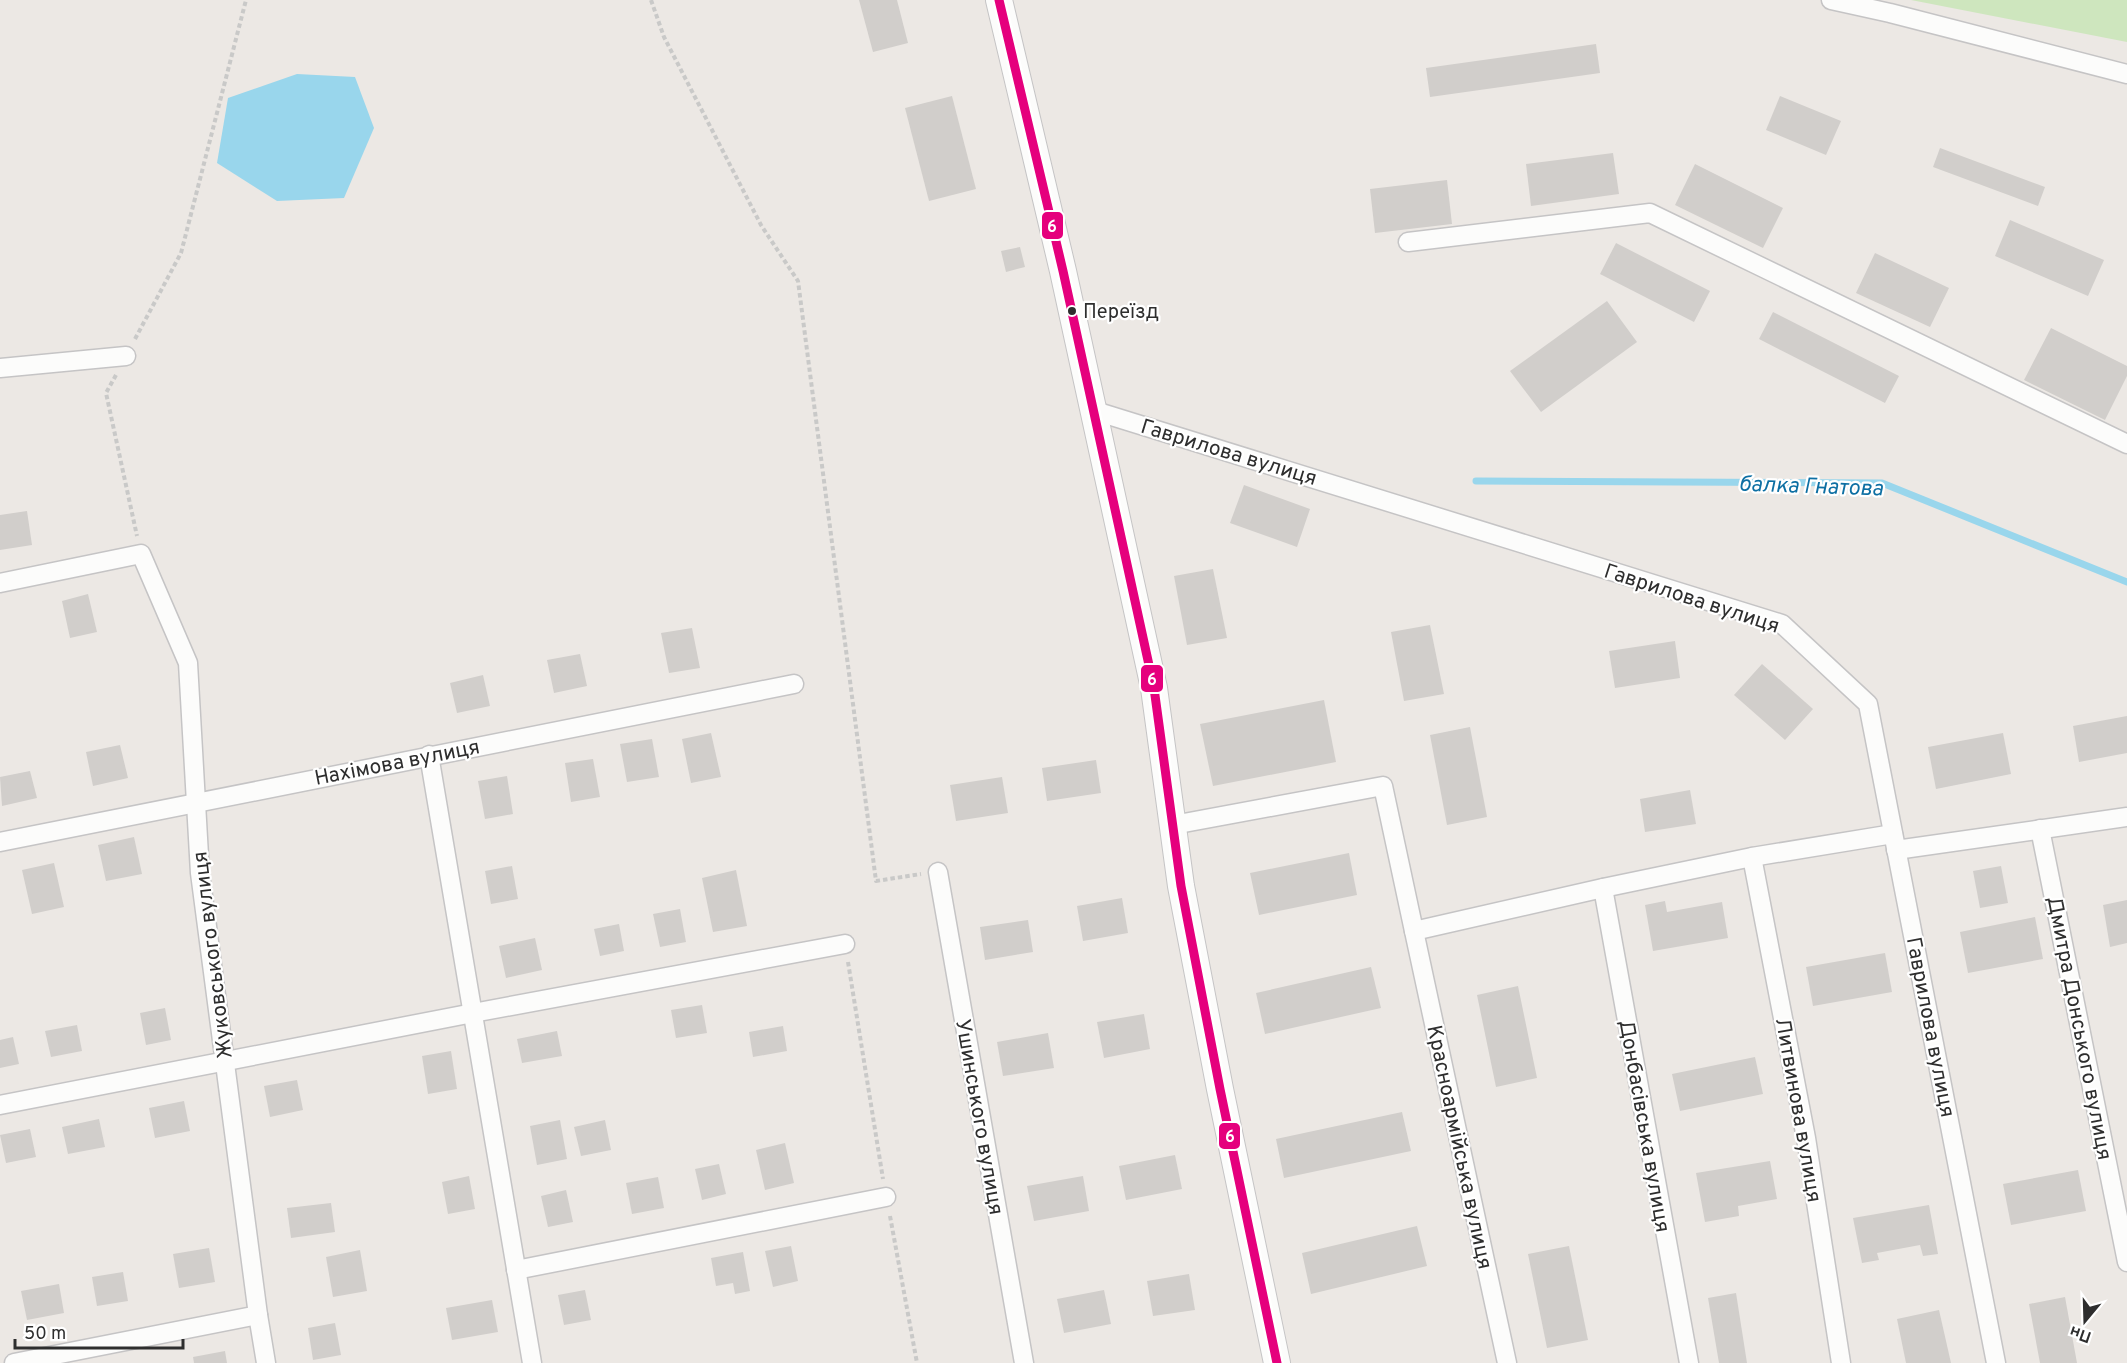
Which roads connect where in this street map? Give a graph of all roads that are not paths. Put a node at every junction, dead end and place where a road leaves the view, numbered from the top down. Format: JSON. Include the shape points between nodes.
{"nodes":[{"id":1,"x":999,"y":0,"type":"edge"},
{"id":2,"x":1831,"y":0,"type":"edge"},
{"id":3,"x":2127,"y":74,"type":"edge"},
{"id":4,"x":1408,"y":242,"type":"dead end"},
{"id":5,"x":126,"y":356,"type":"road end"},
{"id":6,"x":0,"y":368,"type":"edge"},
{"id":7,"x":1092,"y":410,"type":"junction"},
{"id":8,"x":2127,"y":444,"type":"edge"},
{"id":9,"x":0,"y":583,"type":"edge"},
{"id":10,"x":794,"y":684,"type":"dead end"},
{"id":11,"x":429,"y":755,"type":"junction"},
{"id":12,"x":195,"y":802,"type":"junction"},
{"id":13,"x":2127,"y":817,"type":"edge"},
{"id":14,"x":1173,"y":825,"type":"junction"},
{"id":15,"x":2040,"y":829,"type":"junction"},
{"id":16,"x":0,"y":842,"type":"edge"},
{"id":17,"x":1895,"y":842,"type":"junction"},
{"id":18,"x":1752,"y":857,"type":"junction"},
{"id":19,"x":938,"y":872,"type":"road end"},
{"id":20,"x":1603,"y":888,"type":"junction"},
{"id":21,"x":1414,"y":931,"type":"junction"},
{"id":22,"x":845,"y":944,"type":"road end"},
{"id":23,"x":473,"y":1013,"type":"junction"},
{"id":24,"x":225,"y":1061,"type":"junction"},
{"id":25,"x":0,"y":1105,"type":"edge"},
{"id":26,"x":886,"y":1197,"type":"road end"},
{"id":27,"x":2127,"y":1262,"type":"edge"},
{"id":28,"x":516,"y":1270,"type":"junction"},
{"id":29,"x":258,"y":1315,"type":"junction"},
{"id":30,"x":14,"y":1363,"type":"edge"},
{"id":31,"x":266,"y":1363,"type":"edge"},
{"id":32,"x":532,"y":1363,"type":"edge"},
{"id":33,"x":1024,"y":1363,"type":"edge"},
{"id":34,"x":1277,"y":1363,"type":"edge"},
{"id":35,"x":1507,"y":1363,"type":"edge"},
{"id":36,"x":1689,"y":1363,"type":"edge"},
{"id":37,"x":1841,"y":1363,"type":"edge"},
{"id":38,"x":1996,"y":1363,"type":"edge"}],
"edges":[{"from":1,"to":7,"type":"street"},
{"from":2,"to":3,"type":"street"},
{"from":4,"to":8,"type":"street","via":[[1650,213]]},
{"from":5,"to":6,"type":"street"},
{"from":7,"to":14,"type":"street","via":[[1154,688]]},
{"from":7,"to":17,"type":"street","name":"Гаврилова вулиця","via":[[1782,624],[1868,704]]},
{"from":9,"to":12,"type":"street","name":"Жуковського вулиця","via":[[141,554],[188,663]]},
{"from":10,"to":11,"type":"street","name":"Нахімова вулиця"},
{"from":11,"to":12,"type":"street","name":"Нахімова вулиця"},
{"from":11,"to":23,"type":"street"},
{"from":12,"to":16,"type":"street","name":"Нахімова вулиця"},
{"from":12,"to":24,"type":"street","name":"Жуковського вулиця","via":[[200,873]]},
{"from":13,"to":15,"type":"street"},
{"from":14,"to":21,"type":"street","name":"Красноармійська вулиця","via":[[1383,786]]},
{"from":14,"to":34,"type":"street","via":[[1220,1089]]},
{"from":15,"to":17,"type":"street"},
{"from":15,"to":27,"type":"street","name":"Дмитра Донського вулиця"},
{"from":17,"to":18,"type":"street"},
{"from":17,"to":38,"type":"street","name":"Гаврилова вулиця"},
{"from":18,"to":20,"type":"street"},
{"from":18,"to":37,"type":"street","name":"Литвинова вулиця","via":[[1806,1137]]},
{"from":19,"to":33,"type":"street","name":"Ушинського вулиця"},
{"from":20,"to":21,"type":"street"},
{"from":20,"to":36,"type":"street","name":"Донбасівська вулиця"},
{"from":21,"to":35,"type":"street","name":"Красноармійська вулиця"},
{"from":22,"to":23,"type":"street"},
{"from":23,"to":24,"type":"street"},
{"from":23,"to":28,"type":"street"},
{"from":24,"to":25,"type":"street"},
{"from":24,"to":29,"type":"street","name":"Жуковського вулиця"},
{"from":26,"to":28,"type":"street"},
{"from":28,"to":32,"type":"street"},
{"from":29,"to":30,"type":"street"},
{"from":29,"to":31,"type":"street","name":"Жуковського вулиця"}]}
